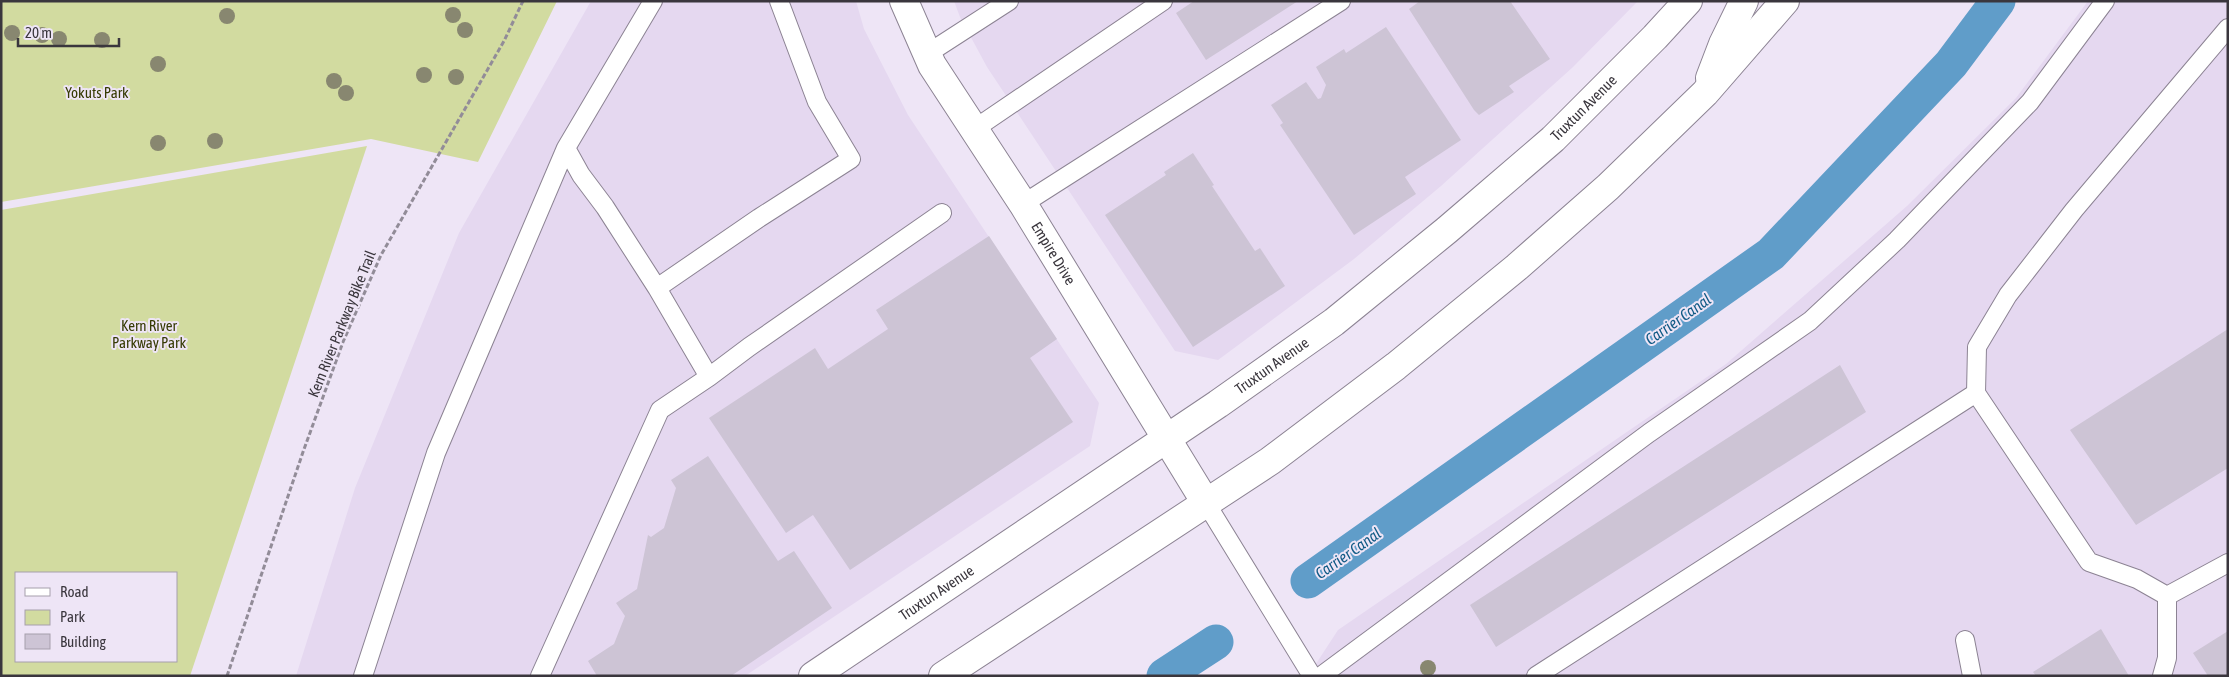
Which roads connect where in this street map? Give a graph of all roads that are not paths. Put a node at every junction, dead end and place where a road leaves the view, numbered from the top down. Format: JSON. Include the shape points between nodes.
{"nodes":[{"id":1,"x":653,"y":1,"type":"edge"},
{"id":2,"x":779,"y":1,"type":"edge"},
{"id":3,"x":904,"y":1,"type":"edge"},
{"id":4,"x":1009,"y":1,"type":"edge"},
{"id":5,"x":1164,"y":1,"type":"edge"},
{"id":6,"x":1341,"y":1,"type":"edge"},
{"id":7,"x":1688,"y":1,"type":"edge"},
{"id":8,"x":1744,"y":1,"type":"edge"},
{"id":9,"x":1785,"y":1,"type":"edge"},
{"id":10,"x":2105,"y":1,"type":"edge"},
{"id":11,"x":2228,"y":28,"type":"edge"},
{"id":12,"x":927,"y":54,"type":"junction"},
{"id":13,"x":1705,"y":93,"type":"junction"},
{"id":14,"x":973,"y":130,"type":"junction"},
{"id":15,"x":566,"y":148,"type":"junction"},
{"id":16,"x":1023,"y":204,"type":"junction"},
{"id":17,"x":942,"y":214,"type":"dead end"},
{"id":18,"x":657,"y":288,"type":"junction"},
{"id":19,"x":709,"y":377,"type":"junction"},
{"id":20,"x":1976,"y":392,"type":"junction"},
{"id":21,"x":1166,"y":437,"type":"junction"},
{"id":22,"x":1206,"y":503,"type":"junction"},
{"id":23,"x":2228,"y":563,"type":"edge"},
{"id":24,"x":2167,"y":596,"type":"junction"},
{"id":25,"x":1965,"y":640,"type":"dead end"},
{"id":26,"x":363,"y":676,"type":"edge"},
{"id":27,"x":540,"y":676,"type":"edge"},
{"id":28,"x":813,"y":676,"type":"edge"},
{"id":29,"x":943,"y":676,"type":"edge"},
{"id":30,"x":1312,"y":676,"type":"edge"},
{"id":31,"x":1322,"y":676,"type":"edge"},
{"id":32,"x":1536,"y":676,"type":"edge"},
{"id":33,"x":1972,"y":676,"type":"edge"},
{"id":34,"x":2162,"y":676,"type":"edge"}],
"edges":[{"from":1,"to":15,"type":"lane"},
{"from":2,"to":18,"type":"lane","via":[[817,102],[851,159]]},
{"from":3,"to":12,"type":"main road","name":"Empire Drive"},
{"from":4,"to":12,"type":"lane"},
{"from":5,"to":14,"type":"lane"},
{"from":6,"to":16,"type":"lane"},
{"from":7,"to":21,"type":"main road","name":"Truxtun Avenue","via":[[1553,139],[1447,230],[1334,322]]},
{"from":8,"to":13,"type":"main road","via":[[1722,44]]},
{"from":9,"to":13,"type":"main road"},
{"from":10,"to":31,"type":"lane","via":[[2030,102],[1897,240],[1810,321],[1649,433]]},
{"from":11,"to":20,"type":"lane","via":[[2074,210],[2008,295],[1977,348]]},
{"from":12,"to":14,"type":"main road","name":"Empire Drive"},
{"from":13,"to":22,"type":"main road","via":[[1608,187],[1487,292],[1270,461]]},
{"from":14,"to":16,"type":"main road","name":"Empire Drive"},
{"from":15,"to":18,"type":"lane"},
{"from":15,"to":26,"type":"lane","via":[[436,453]]},
{"from":16,"to":21,"type":"main road","name":"Empire Drive"},
{"from":17,"to":19,"type":"lane"},
{"from":18,"to":19,"type":"lane"},
{"from":19,"to":27,"type":"lane","via":[[660,410]]},
{"from":20,"to":24,"type":"lane","via":[[2090,562],[2137,579]]},
{"from":20,"to":32,"type":"lane"},
{"from":21,"to":22,"type":"main road","name":"Empire Drive"},
{"from":21,"to":28,"type":"main road","name":"Truxtun Avenue"},
{"from":22,"to":29,"type":"main road"},
{"from":22,"to":30,"type":"lane"},
{"from":23,"to":24,"type":"lane"},
{"from":24,"to":34,"type":"lane","via":[[2167,658]]},
{"from":25,"to":33,"type":"lane"}]}
